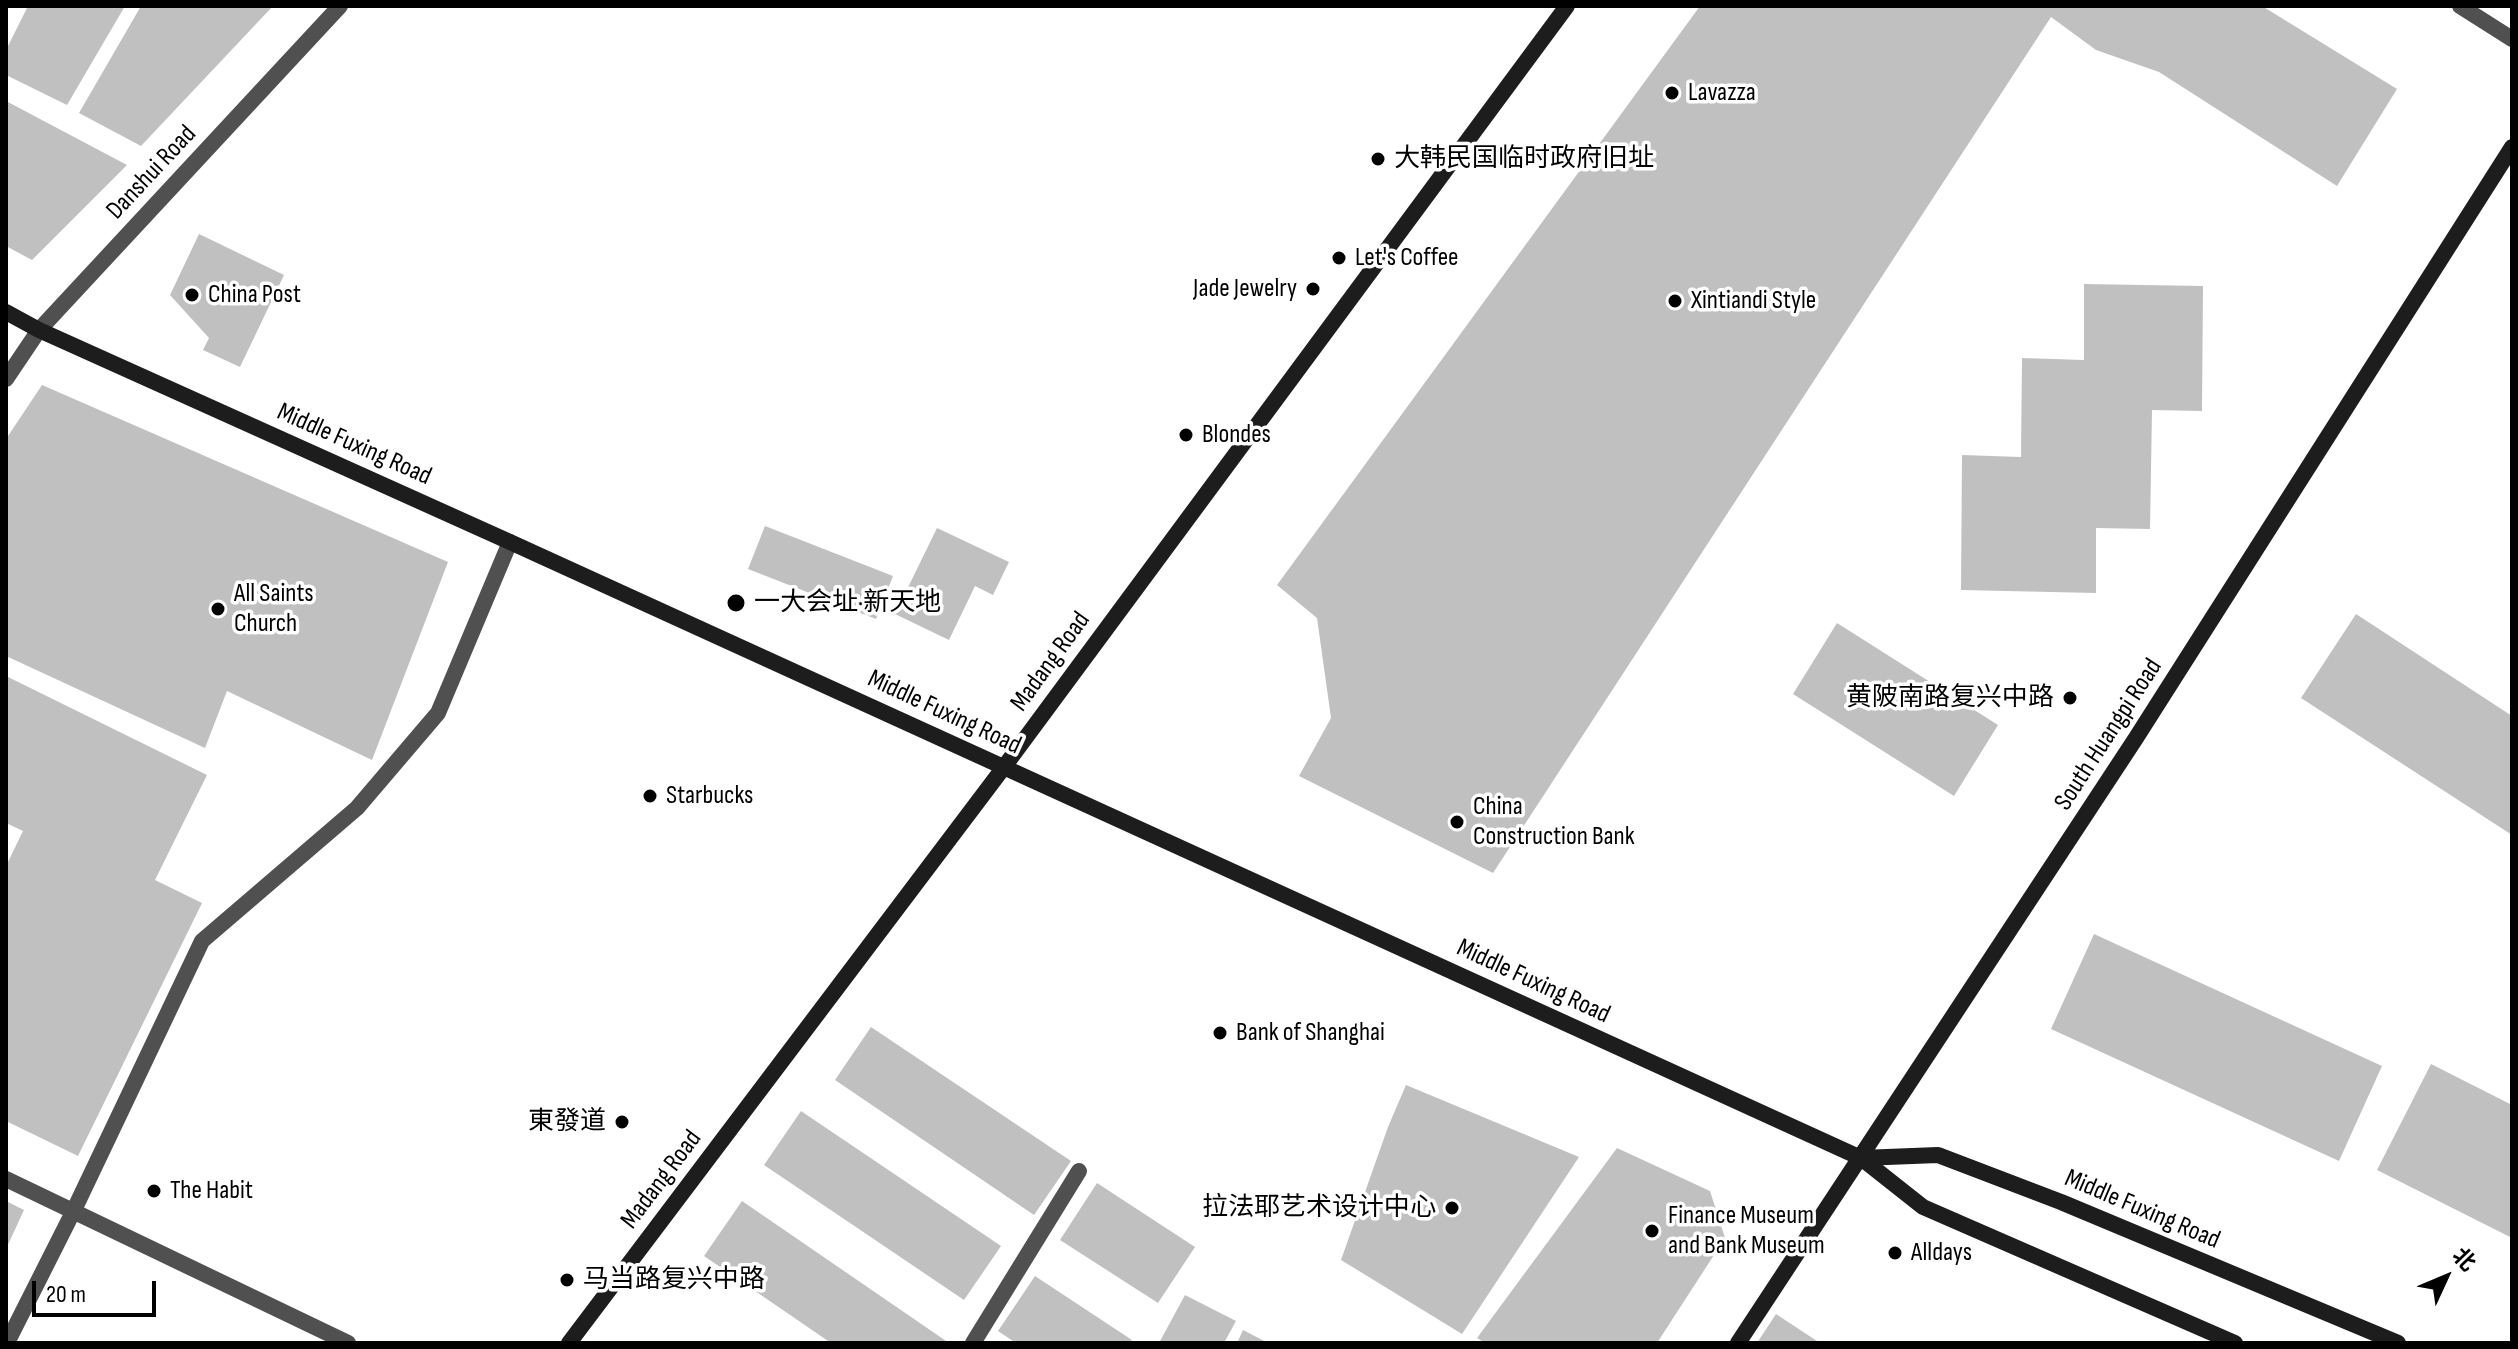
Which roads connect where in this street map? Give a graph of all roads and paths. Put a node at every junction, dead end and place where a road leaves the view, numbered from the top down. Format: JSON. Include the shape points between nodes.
{"nodes":[{"id":1,"x":340,"y":6,"type":"edge"},
{"id":2,"x":1567,"y":6,"type":"edge"},
{"id":3,"x":2460,"y":6,"type":"edge"},
{"id":4,"x":2512,"y":39,"type":"edge"},
{"id":5,"x":2512,"y":147,"type":"edge"},
{"id":6,"x":6,"y":312,"type":"edge"},
{"id":7,"x":39,"y":330,"type":"junction"},
{"id":8,"x":6,"y":379,"type":"edge"},
{"id":9,"x":510,"y":542,"type":"junction"},
{"id":10,"x":1004,"y":767,"type":"junction"},
{"id":11,"x":1861,"y":1158,"type":"junction"},
{"id":12,"x":1079,"y":1171,"type":"dead end"},
{"id":13,"x":6,"y":1179,"type":"edge"},
{"id":14,"x":74,"y":1210,"type":"junction"},
{"id":15,"x":7,"y":1343,"type":"edge"},
{"id":16,"x":348,"y":1343,"type":"edge"},
{"id":17,"x":569,"y":1343,"type":"edge"},
{"id":18,"x":973,"y":1343,"type":"edge"},
{"id":19,"x":1738,"y":1343,"type":"edge"},
{"id":20,"x":2235,"y":1343,"type":"edge"},
{"id":21,"x":2398,"y":1343,"type":"edge"}],
"edges":[{"from":1,"to":7,"type":"street","name":"Danshui Road"},
{"from":2,"to":10,"type":"street","name":"Madang Road"},
{"from":3,"to":4,"type":"street"},
{"from":5,"to":11,"type":"street","name":"South Huangpi Road"},
{"from":6,"to":7,"type":"street","name":"Middle Fuxing Road"},
{"from":7,"to":8,"type":"street","name":"Danshui Road"},
{"from":7,"to":9,"type":"street","name":"Middle Fuxing Road"},
{"from":9,"to":10,"type":"street","name":"Middle Fuxing Road"},
{"from":9,"to":14,"type":"street","via":[[438,713],[357,808],[202,941]]},
{"from":10,"to":11,"type":"street","name":"Middle Fuxing Road"},
{"from":10,"to":17,"type":"street","name":"Madang Road"},
{"from":11,"to":19,"type":"street","name":"South Huangpi Road"},
{"from":11,"to":20,"type":"street","name":"Middle Fuxing Road","via":[[1923,1207]]},
{"from":11,"to":21,"type":"street","name":"Middle Fuxing Road","via":[[1938,1155]]},
{"from":12,"to":18,"type":"street"},
{"from":13,"to":14,"type":"street"},
{"from":14,"to":15,"type":"street"},
{"from":14,"to":16,"type":"street"}]}
